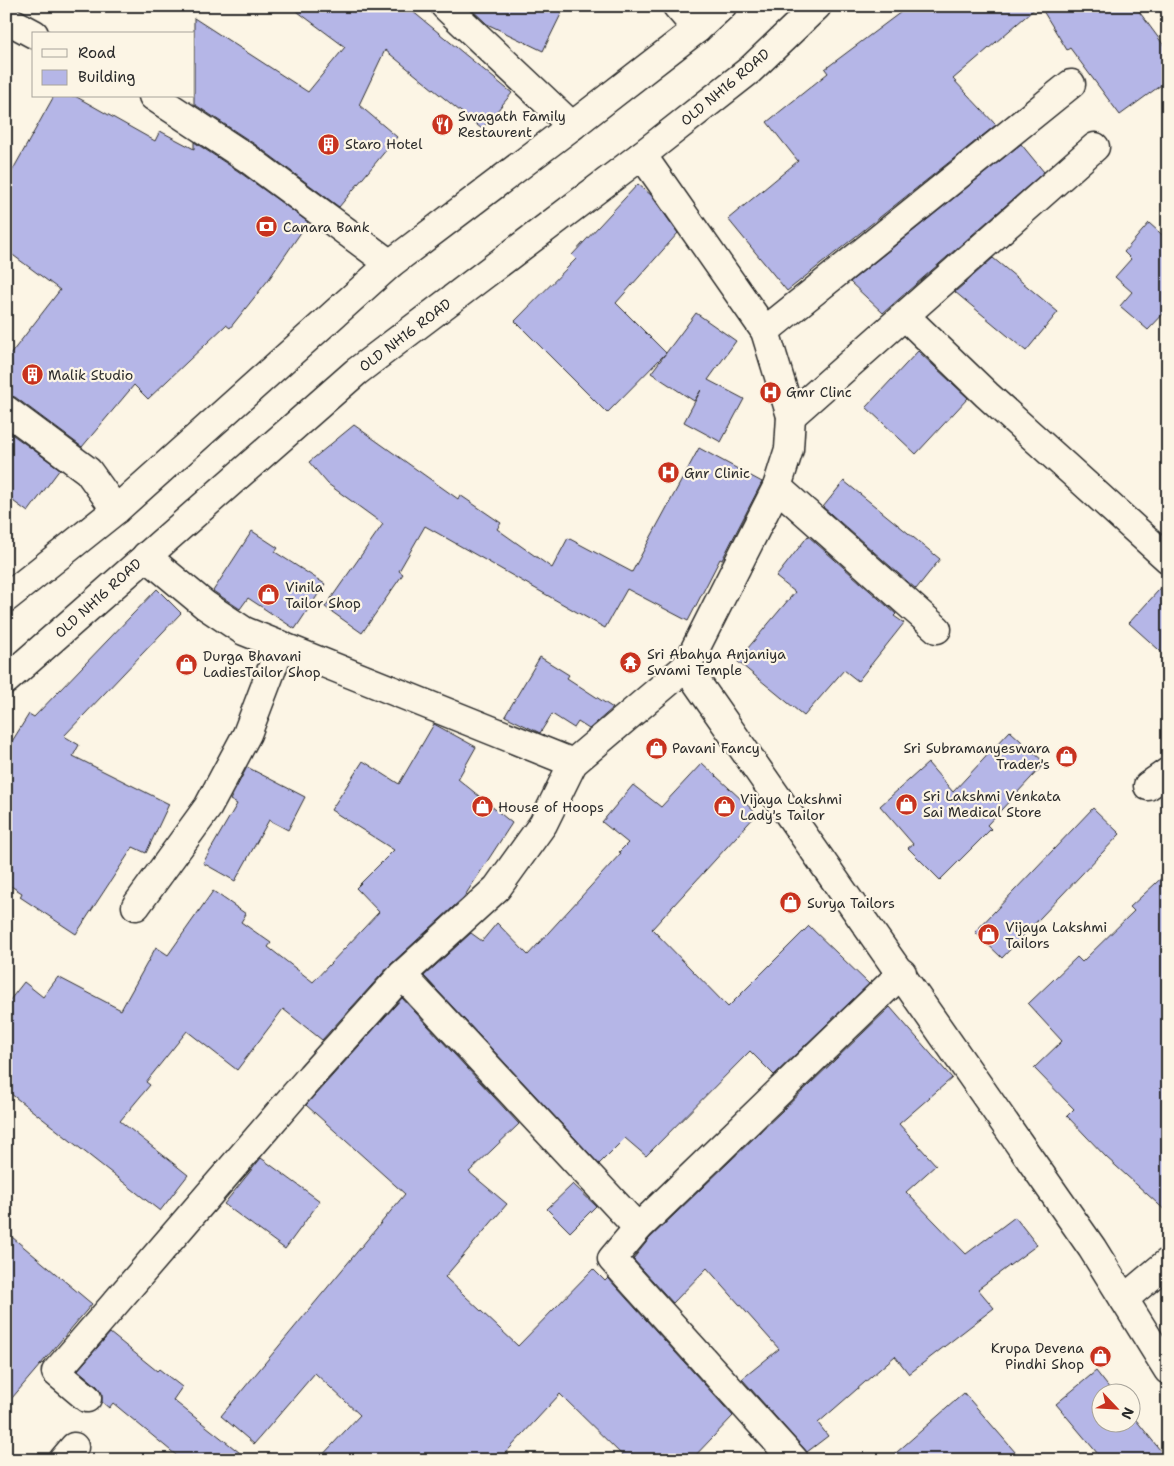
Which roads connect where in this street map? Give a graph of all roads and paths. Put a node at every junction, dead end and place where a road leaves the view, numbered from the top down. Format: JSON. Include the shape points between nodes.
{"nodes":[{"id":1,"x":445,"y":6,"type":"edge"},
{"id":2,"x":677,"y":6,"type":"edge"},
{"id":3,"x":722,"y":6,"type":"edge"},
{"id":4,"x":818,"y":6,"type":"edge"},
{"id":5,"x":6,"y":19,"type":"edge"},
{"id":6,"x":697,"y":29,"type":"junction"},
{"id":7,"x":32,"y":33,"type":"edge"},
{"id":8,"x":1071,"y":84,"type":"dead end"},
{"id":9,"x":156,"y":98,"type":"edge"},
{"id":10,"x":572,"y":126,"type":"junction"},
{"id":11,"x":1095,"y":147,"type":"dead end"},
{"id":12,"x":642,"y":155,"type":"junction"},
{"id":13,"x":390,"y":264,"type":"junction"},
{"id":14,"x":905,"y":316,"type":"junction"},
{"id":15,"x":765,"y":331,"type":"junction"},
{"id":16,"x":6,"y":410,"type":"edge"},
{"id":17,"x":791,"y":416,"type":"junction"},
{"id":18,"x":778,"y":487,"type":"junction"},
{"id":19,"x":116,"y":510,"type":"junction"},
{"id":20,"x":146,"y":556,"type":"junction"},
{"id":21,"x":1168,"y":559,"type":"edge"},
{"id":22,"x":6,"y":598,"type":"edge"},
{"id":23,"x":936,"y":629,"type":"dead end"},
{"id":24,"x":281,"y":645,"type":"junction"},
{"id":25,"x":686,"y":667,"type":"junction"},
{"id":26,"x":6,"y":680,"type":"edge"},
{"id":27,"x":573,"y":763,"type":"junction"},
{"id":28,"x":136,"y":906,"type":"dead end"},
{"id":29,"x":902,"y":973,"type":"junction"},
{"id":30,"x":402,"y":975,"type":"junction"},
{"id":31,"x":638,"y":1228,"type":"junction"},
{"id":32,"x":1168,"y":1262,"type":"edge"},
{"id":33,"x":1124,"y":1299,"type":"junction"},
{"id":34,"x":1168,"y":1370,"type":"edge"},
{"id":35,"x":88,"y":1398,"type":"dead end"},
{"id":36,"x":794,"y":1460,"type":"edge"}],
"edges":[{"from":1,"to":10,"type":"street"},
{"from":2,"to":6,"type":"street"},
{"from":3,"to":6,"type":"street"},
{"from":4,"to":12,"type":"street","name":"OLD NH16 ROAD","via":[[750,70]]},
{"from":5,"to":7,"type":"street"},
{"from":6,"to":10,"type":"street"},
{"from":8,"to":15,"type":"street"},
{"from":9,"to":13,"type":"street","via":[[247,158]]},
{"from":10,"to":13,"type":"street"},
{"from":11,"to":14,"type":"street"},
{"from":12,"to":15,"type":"street"},
{"from":12,"to":20,"type":"street","name":"OLD NH16 ROAD","via":[[356,372]]},
{"from":13,"to":19,"type":"street"},
{"from":14,"to":17,"type":"street"},
{"from":14,"to":21,"type":"street"},
{"from":15,"to":17,"type":"street"},
{"from":16,"to":19,"type":"street","via":[[88,471]]},
{"from":17,"to":18,"type":"street","via":[[790,449]]},
{"from":18,"to":23,"type":"street"},
{"from":18,"to":25,"type":"street"},
{"from":19,"to":22,"type":"street"},
{"from":20,"to":24,"type":"street","via":[[205,605],[244,631]]},
{"from":20,"to":26,"type":"street","name":"OLD NH16 ROAD"},
{"from":24,"to":27,"type":"street"},
{"from":24,"to":28,"type":"street","via":[[247,734],[208,807]]},
{"from":25,"to":27,"type":"street"},
{"from":25,"to":29,"type":"street"},
{"from":27,"to":30,"type":"street","via":[[543,824],[497,888]]},
{"from":29,"to":31,"type":"street"},
{"from":29,"to":33,"type":"street","via":[[1087,1240]]},
{"from":30,"to":31,"type":"street"},
{"from":30,"to":35,"type":"street","via":[[56,1372]]},
{"from":31,"to":36,"type":"street","via":[[612,1259]]},
{"from":32,"to":33,"type":"street"},
{"from":33,"to":34,"type":"street"}]}
